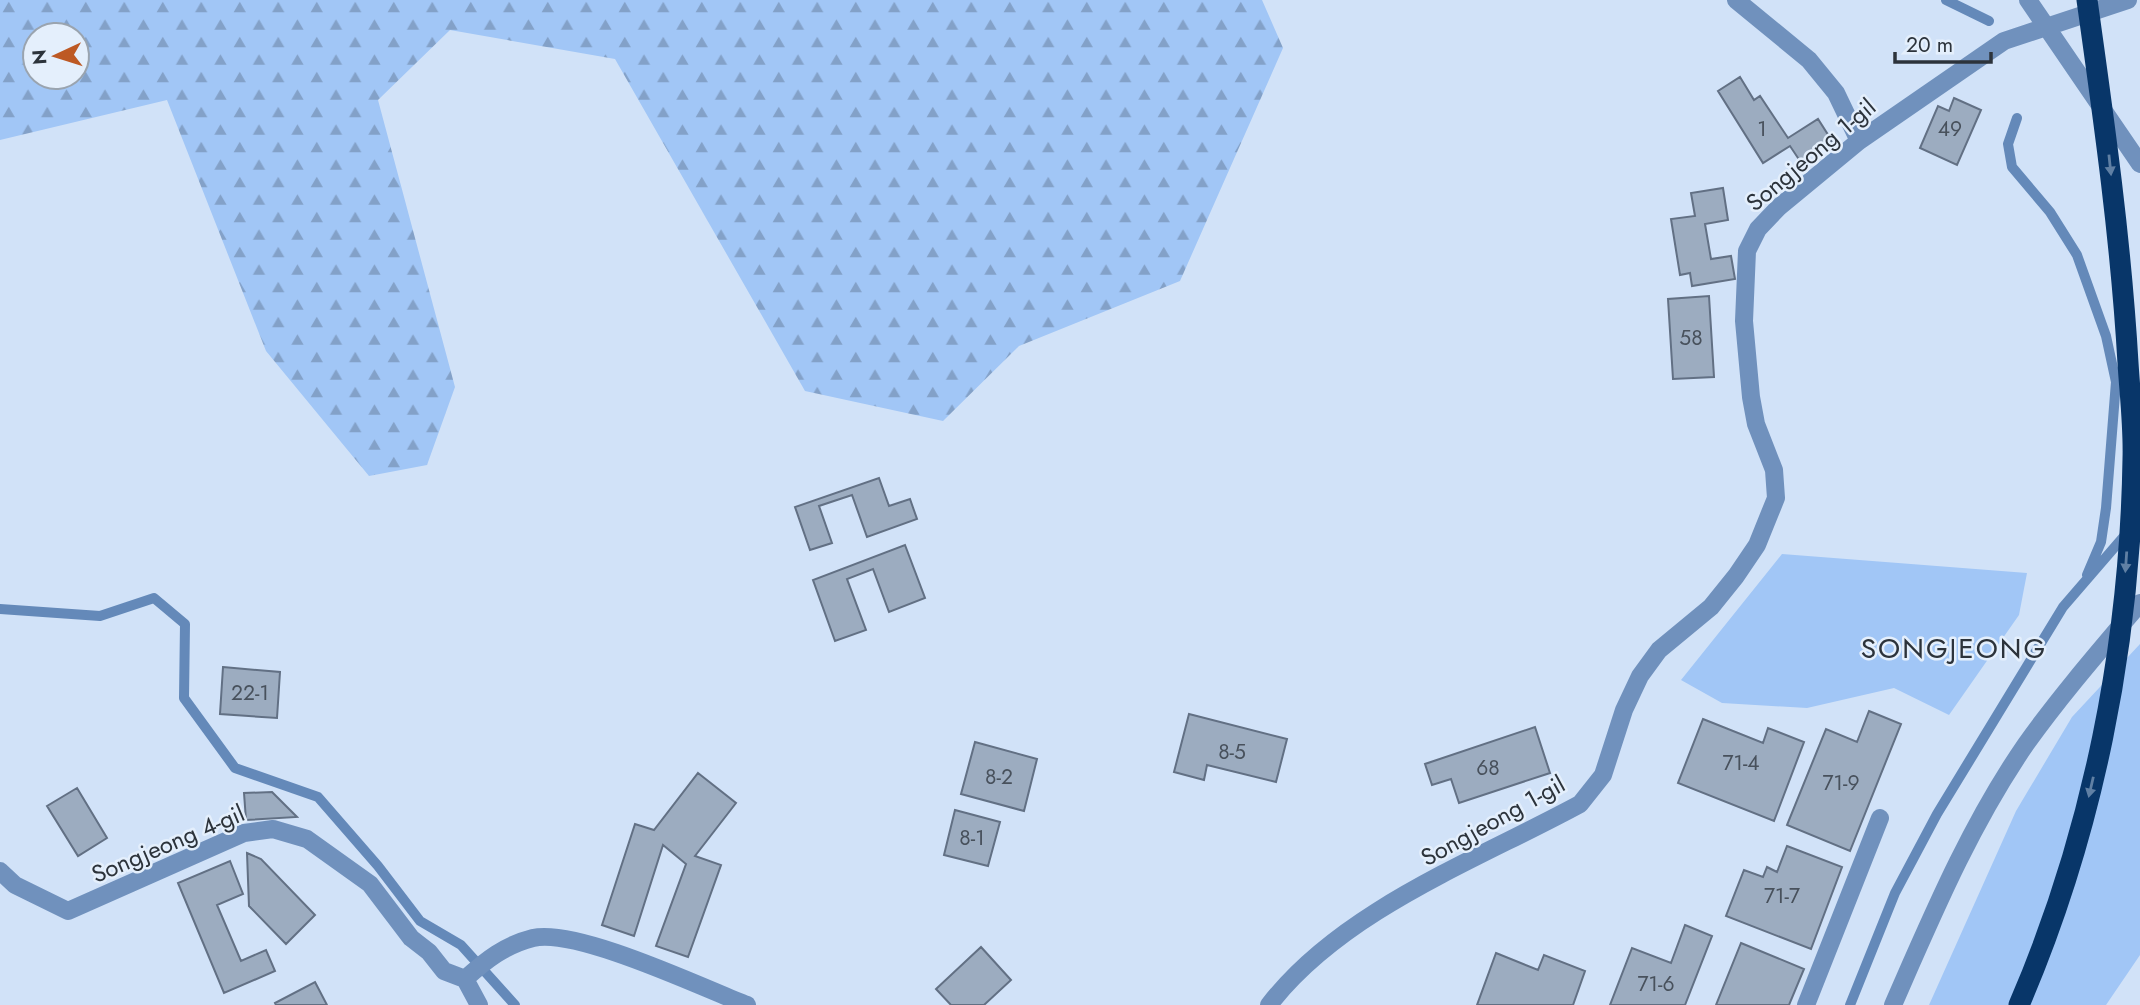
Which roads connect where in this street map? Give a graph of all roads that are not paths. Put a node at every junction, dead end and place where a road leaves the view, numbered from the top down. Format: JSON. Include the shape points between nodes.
{"nodes":[{"id":1,"x":1736,"y":0,"type":"edge"},
{"id":2,"x":2028,"y":0,"type":"edge"},
{"id":3,"x":2087,"y":0,"type":"edge"},
{"id":4,"x":2127,"y":0,"type":"edge"},
{"id":5,"x":2048,"y":27,"type":"junction"},
{"id":6,"x":1859,"y":141,"type":"junction"},
{"id":7,"x":2140,"y":164,"type":"edge"},
{"id":8,"x":2140,"y":603,"type":"edge"},
{"id":9,"x":1880,"y":818,"type":"dead end"},
{"id":10,"x":0,"y":871,"type":"edge"},
{"id":11,"x":465,"y":979,"type":"junction"},
{"id":12,"x":479,"y":1005,"type":"edge"},
{"id":13,"x":747,"y":1005,"type":"edge"},
{"id":14,"x":1269,"y":1005,"type":"edge"},
{"id":15,"x":1805,"y":1005,"type":"edge"},
{"id":16,"x":1893,"y":1005,"type":"edge"},
{"id":17,"x":2019,"y":1005,"type":"edge"}],
"edges":[{"from":1,"to":6,"type":"street","via":[[1809,60],[1836,93]]},
{"from":2,"to":5,"type":"street"},
{"from":3,"to":17,"type":"highway","one_way":true,"via":[[2124,295],[2133,457],[2124,599],[2107,721],[2085,813],[2062,895]]},
{"from":4,"to":5,"type":"street","name":"Songjeong 1-gil"},
{"from":5,"to":6,"type":"street","name":"Songjeong 1-gil","via":[[2004,41]]},
{"from":5,"to":7,"type":"street"},
{"from":6,"to":14,"type":"street","name":"Songjeong 1-gil","via":[[1779,207],[1758,229],[1746,251],[1744,321],[1751,397],[1774,470],[1776,498],[1758,545],[1736,576],[1711,607],[1658,650],[1640,676],[1603,775],[1580,804],[1348,932]]},
{"from":8,"to":16,"type":"street","via":[[2026,745],[1940,895]]},
{"from":9,"to":15,"type":"street"},
{"from":10,"to":11,"type":"street","name":"Songjeong 4-gil","via":[[15,885],[68,911],[244,833],[273,829],[307,839],[370,884],[411,938],[444,971]]},
{"from":11,"to":12,"type":"street"},
{"from":11,"to":13,"type":"street","via":[[505,947],[536,938],[575,939]]}]}
